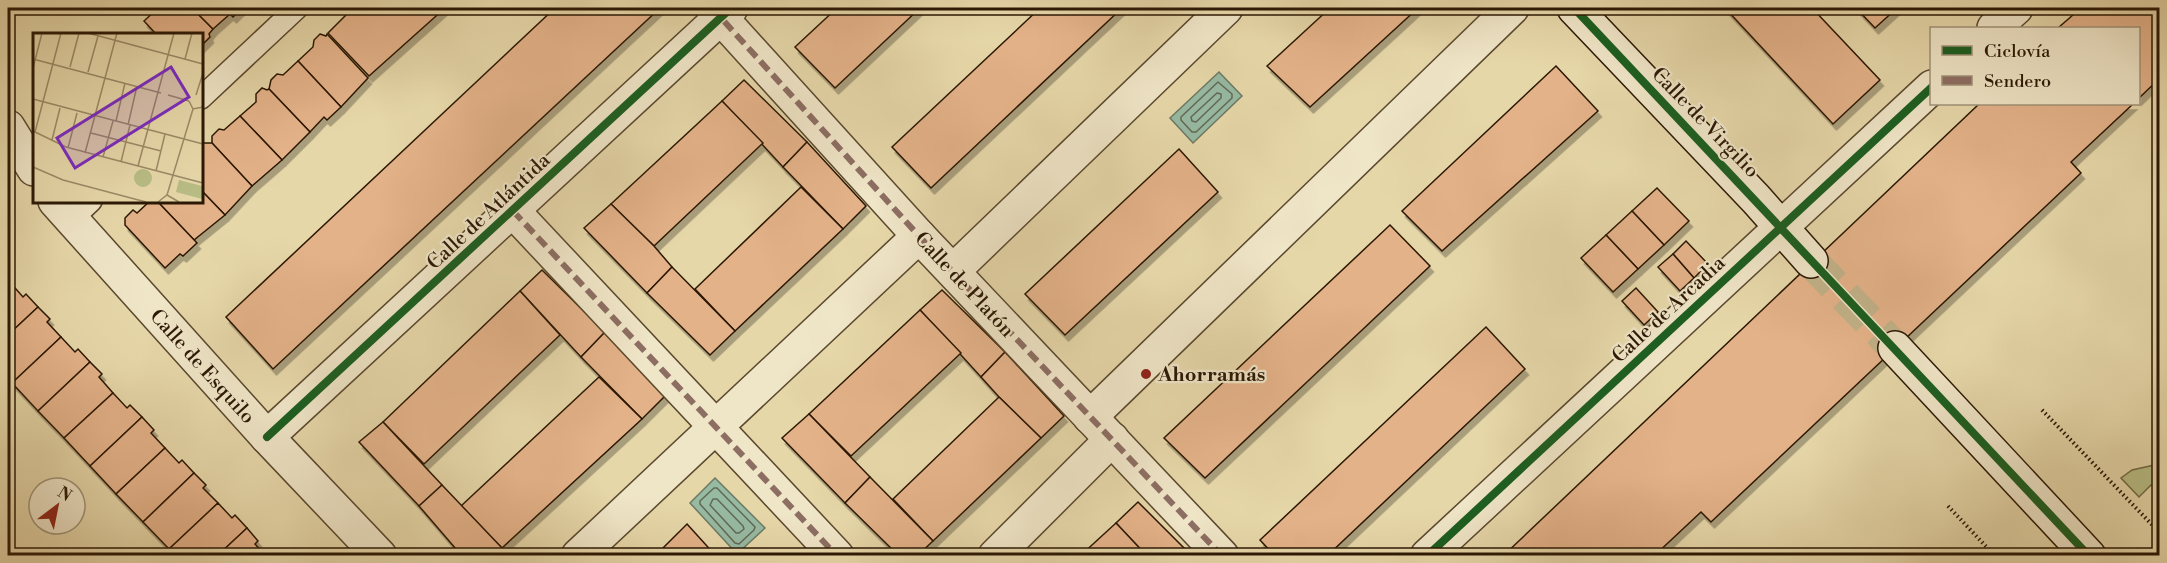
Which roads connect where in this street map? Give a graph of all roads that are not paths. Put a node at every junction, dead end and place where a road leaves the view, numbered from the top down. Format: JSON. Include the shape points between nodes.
{"nodes":[{"id":1,"x":297,"y":8,"type":"edge"},
{"id":2,"x":1226,"y":8,"type":"edge"},
{"id":3,"x":1512,"y":8,"type":"edge"},
{"id":4,"x":1574,"y":8,"type":"edge"},
{"id":5,"x":2016,"y":8,"type":"edge"},
{"id":6,"x":721,"y":11,"type":"edge"},
{"id":7,"x":1995,"y":27,"type":"edge"},
{"id":8,"x":1930,"y":89,"type":"edge"},
{"id":9,"x":202,"y":97,"type":"edge"},
{"id":10,"x":8,"y":127,"type":"edge"},
{"id":11,"x":33,"y":167,"type":"edge"},
{"id":12,"x":72,"y":207,"type":"edge"},
{"id":13,"x":513,"y":211,"type":"junction"},
{"id":14,"x":1781,"y":226,"type":"junction"},
{"id":15,"x":919,"y":236,"type":"junction"},
{"id":16,"x":1811,"y":261,"type":"tunnel mouth"},
{"id":17,"x":953,"y":272,"type":"junction"},
{"id":18,"x":1895,"y":348,"type":"tunnel mouth"},
{"id":19,"x":716,"y":427,"type":"junction"},
{"id":20,"x":1101,"y":428,"type":"junction"},
{"id":21,"x":267,"y":437,"type":"junction"},
{"id":22,"x":380,"y":555,"type":"edge"},
{"id":23,"x":578,"y":555,"type":"edge"},
{"id":24,"x":837,"y":555,"type":"edge"},
{"id":25,"x":995,"y":555,"type":"edge"},
{"id":26,"x":1222,"y":555,"type":"edge"},
{"id":27,"x":1427,"y":555,"type":"edge"},
{"id":28,"x":2089,"y":555,"type":"edge"}],
"edges":[{"from":1,"to":9,"type":"lane"},
{"from":2,"to":17,"type":"street"},
{"from":3,"to":20,"type":"street"},
{"from":4,"to":14,"type":"street","name":"Calle de Virgilio"},
{"from":5,"to":7,"type":"street"},
{"from":6,"to":13,"type":"street","name":"Calle de Atlántida"},
{"from":6,"to":15,"type":"street","name":"Calle de Platón"},
{"from":8,"to":14,"type":"street","name":"Calle de Arcadia"},
{"from":10,"to":11,"type":"street"},
{"from":12,"to":21,"type":"street","name":"Calle de Esquilo"},
{"from":13,"to":19,"type":"street"},
{"from":13,"to":21,"type":"street","name":"Calle de Atlántida"},
{"from":14,"to":16,"type":"street","name":"Calle de Virgilio"},
{"from":14,"to":27,"type":"street","name":"Calle de Arcadia"},
{"from":15,"to":17,"type":"street","name":"Calle de Platón"},
{"from":15,"to":19,"type":"street"},
{"from":17,"to":20,"type":"street","name":"Calle de Platón"},
{"from":18,"to":28,"type":"street"},
{"from":19,"to":23,"type":"street"},
{"from":19,"to":24,"type":"street"},
{"from":20,"to":25,"type":"street"},
{"from":20,"to":26,"type":"street","name":"Calle de Platón"},
{"from":21,"to":22,"type":"street","name":"Calle de Esquilo"}]}
